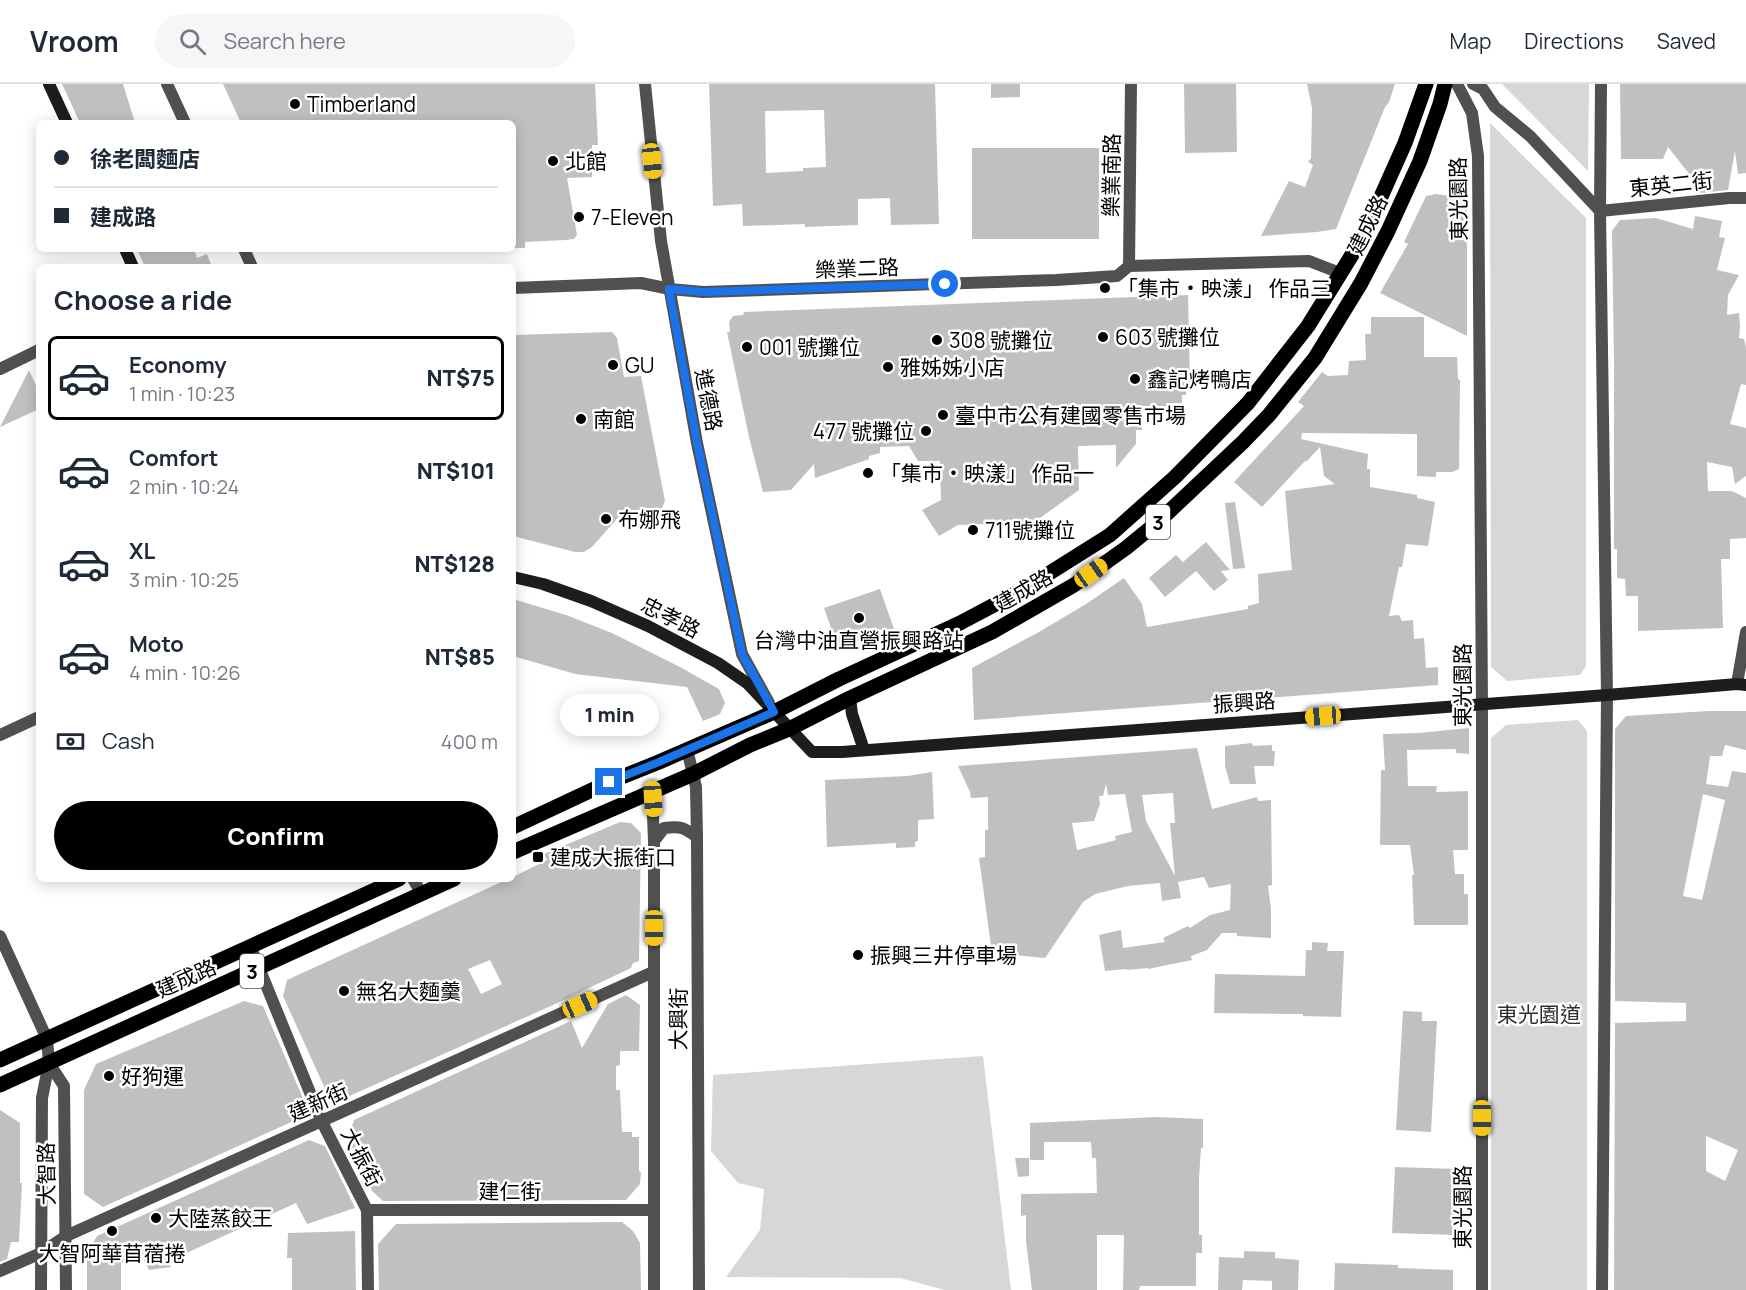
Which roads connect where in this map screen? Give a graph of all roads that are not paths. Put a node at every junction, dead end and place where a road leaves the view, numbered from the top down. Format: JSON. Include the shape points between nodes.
{"nodes":[{"id":1,"x":49,"y":84,"type":"edge"},
{"id":2,"x":167,"y":84,"type":"edge"},
{"id":3,"x":645,"y":84,"type":"edge"},
{"id":4,"x":1131,"y":84,"type":"edge"},
{"id":5,"x":1426,"y":84,"type":"edge"},
{"id":6,"x":1445,"y":84,"type":"edge"},
{"id":7,"x":1456,"y":84,"type":"edge"},
{"id":8,"x":1473,"y":84,"type":"edge"},
{"id":9,"x":1601,"y":84,"type":"edge"},
{"id":10,"x":66,"y":120,"type":"edge"},
{"id":11,"x":184,"y":120,"type":"edge"},
{"id":12,"x":1746,"y":198,"type":"edge"},
{"id":13,"x":1600,"y":211,"type":"junction"},
{"id":14,"x":1130,"y":266,"type":"junction"},
{"id":15,"x":1340,"y":273,"type":"junction"},
{"id":16,"x":516,"y":288,"type":"edge"},
{"id":17,"x":669,"y":289,"type":"junction"},
{"id":18,"x":36,"y":351,"type":"edge"},
{"id":19,"x":0,"y":369,"type":"edge"},
{"id":20,"x":516,"y":578,"type":"edge"},
{"id":21,"x":1746,"y":632,"type":"edge"},
{"id":22,"x":1742,"y":685,"type":"edge"},
{"id":23,"x":1607,"y":695,"type":"junction"},
{"id":24,"x":850,"y":698,"type":"junction"},
{"id":25,"x":1482,"y":704,"type":"junction"},
{"id":26,"x":774,"y":712,"type":"junction"},
{"id":27,"x":36,"y":718,"type":"edge"},
{"id":28,"x":789,"y":729,"type":"junction"},
{"id":29,"x":0,"y":735,"type":"edge"},
{"id":30,"x":687,"y":749,"type":"junction"},
{"id":31,"x":864,"y":750,"type":"junction"},
{"id":32,"x":693,"y":774,"type":"junction"},
{"id":33,"x":652,"y":791,"type":"junction"},
{"id":34,"x":516,"y":825,"type":"edge"},
{"id":35,"x":697,"y":837,"type":"junction"},
{"id":36,"x":654,"y":841,"type":"junction"},
{"id":37,"x":516,"y":851,"type":"edge"},
{"id":38,"x":393,"y":882,"type":"edge"},
{"id":39,"x":415,"y":882,"type":"edge"},
{"id":40,"x":448,"y":882,"type":"edge"},
{"id":41,"x":422,"y":894,"type":"junction"},
{"id":42,"x":0,"y":936,"type":"edge"},
{"id":43,"x":251,"y":948,"type":"junction"},
{"id":44,"x":259,"y":968,"type":"junction"},
{"id":45,"x":653,"y":972,"type":"junction"},
{"id":46,"x":47,"y":1039,"type":"junction"},
{"id":47,"x":0,"y":1060,"type":"edge"},
{"id":48,"x":49,"y":1063,"type":"junction"},
{"id":49,"x":0,"y":1085,"type":"edge"},
{"id":50,"x":322,"y":1122,"type":"junction"},
{"id":51,"x":367,"y":1210,"type":"junction"},
{"id":52,"x":653,"y":1210,"type":"junction"},
{"id":53,"x":66,"y":1236,"type":"junction"},
{"id":54,"x":41,"y":1253,"type":"junction"},
{"id":55,"x":0,"y":1271,"type":"edge"},
{"id":56,"x":41,"y":1290,"type":"edge"},
{"id":57,"x":66,"y":1290,"type":"edge"},
{"id":58,"x":368,"y":1290,"type":"edge"},
{"id":59,"x":654,"y":1290,"type":"edge"},
{"id":60,"x":699,"y":1290,"type":"edge"},
{"id":61,"x":1482,"y":1290,"type":"edge"},
{"id":62,"x":1602,"y":1290,"type":"edge"}],
"edges":[{"from":1,"to":10,"type":"main road"},
{"from":2,"to":11,"type":"street"},
{"from":3,"to":17,"type":"street","name":"進德路"},
{"from":4,"to":14,"type":"street","name":"樂業南路"},
{"from":5,"to":15,"type":"main road","name":"建成路","number":"3","via":[[1364,237]]},
{"from":6,"to":24,"type":"main road","name":"建成路","number":"3","via":[[1420,161],[1361,283],[1315,358],[1243,442],[1159,521],[1074,585],[992,632]]},
{"from":7,"to":25,"type":"street","name":"東光園路","via":[[1472,113],[1478,156]]},
{"from":8,"to":13,"type":"street","via":[[1483,89],[1495,106],[1530,136]]},
{"from":9,"to":13,"type":"street"},
{"from":12,"to":13,"type":"street","name":"東英二街"},
{"from":13,"to":23,"type":"street"},
{"from":14,"to":15,"type":"street","name":"樂業二路","via":[[1309,261]]},
{"from":14,"to":17,"type":"street","name":"樂業二路","via":[[1117,276],[1056,280],[703,292]]},
{"from":15,"to":26,"type":"main road","name":"建成路","number":"3","via":[[1308,326],[1248,403],[1175,477],[1110,535],[960,623]]},
{"from":16,"to":17,"type":"street","name":"樂業二路","via":[[642,283]]},
{"from":17,"to":26,"type":"street","name":"進德路","via":[[742,654]]},
{"from":18,"to":19,"type":"street"},
{"from":20,"to":26,"type":"main road","name":"忠孝路","via":[[591,601],[681,643],[747,682]]},
{"from":21,"to":22,"type":"street"},
{"from":22,"to":23,"type":"main road","name":"振興路"},
{"from":23,"to":25,"type":"main road","name":"振興路"},
{"from":23,"to":62,"type":"street"},
{"from":24,"to":28,"type":"main road","name":"建成路","number":"3"},
{"from":24,"to":31,"type":"main road"},
{"from":25,"to":31,"type":"main road","name":"振興路"},
{"from":25,"to":61,"type":"street","name":"東光園路"},
{"from":26,"to":28,"type":"main road","name":"忠孝路"},
{"from":26,"to":30,"type":"main road","name":"建成路","number":"3"},
{"from":27,"to":29,"type":"street"},
{"from":28,"to":31,"type":"main road","name":"振興路","via":[[812,752]]},
{"from":28,"to":32,"type":"main road","name":"建成路","number":"3"},
{"from":30,"to":32,"type":"street","name":"大興街"},
{"from":30,"to":34,"type":"main road","name":"建成路","number":"3"},
{"from":32,"to":33,"type":"main road","name":"建成路","number":"3"},
{"from":32,"to":35,"type":"street","name":"大興街"},
{"from":33,"to":36,"type":"street","name":"大興街"},
{"from":33,"to":37,"type":"main road","name":"建成路","number":"3"},
{"from":35,"to":36,"type":"street","via":[[678,826],[664,828]]},
{"from":35,"to":60,"type":"street","name":"大興街"},
{"from":36,"to":45,"type":"street","name":"大興街"},
{"from":38,"to":43,"type":"main road","name":"建成路","number":"3"},
{"from":39,"to":41,"type":"street"},
{"from":40,"to":41,"type":"main road","name":"建成路","number":"3"},
{"from":41,"to":44,"type":"main road","name":"建成路","number":"3"},
{"from":42,"to":46,"type":"street","name":"大智路"},
{"from":43,"to":44,"type":"street","name":"大振街"},
{"from":43,"to":46,"type":"main road","name":"建成路","number":"3"},
{"from":44,"to":48,"type":"main road","name":"建成路","number":"3"},
{"from":44,"to":50,"type":"street","name":"大振街"},
{"from":45,"to":50,"type":"street","name":"建新街"},
{"from":45,"to":52,"type":"street","name":"大興街"},
{"from":46,"to":47,"type":"main road","name":"建成路","number":"3"},
{"from":46,"to":48,"type":"street","name":"大智路"},
{"from":48,"to":49,"type":"main road","name":"建成路","number":"3"},
{"from":48,"to":53,"type":"street","name":"大智路","via":[[64,1086]]},
{"from":48,"to":54,"type":"street","name":"大智路","via":[[42,1098]]},
{"from":50,"to":51,"type":"street","name":"大振街"},
{"from":50,"to":53,"type":"street","name":"建新街"},
{"from":51,"to":52,"type":"street","name":"建仁街"},
{"from":51,"to":58,"type":"street","name":"大振街"},
{"from":52,"to":59,"type":"street","name":"大興街"},
{"from":53,"to":54,"type":"street","name":"建新街"},
{"from":53,"to":57,"type":"street","name":"大智路"},
{"from":54,"to":55,"type":"street","name":"建新街"},
{"from":54,"to":56,"type":"street","name":"大智路"}]}
